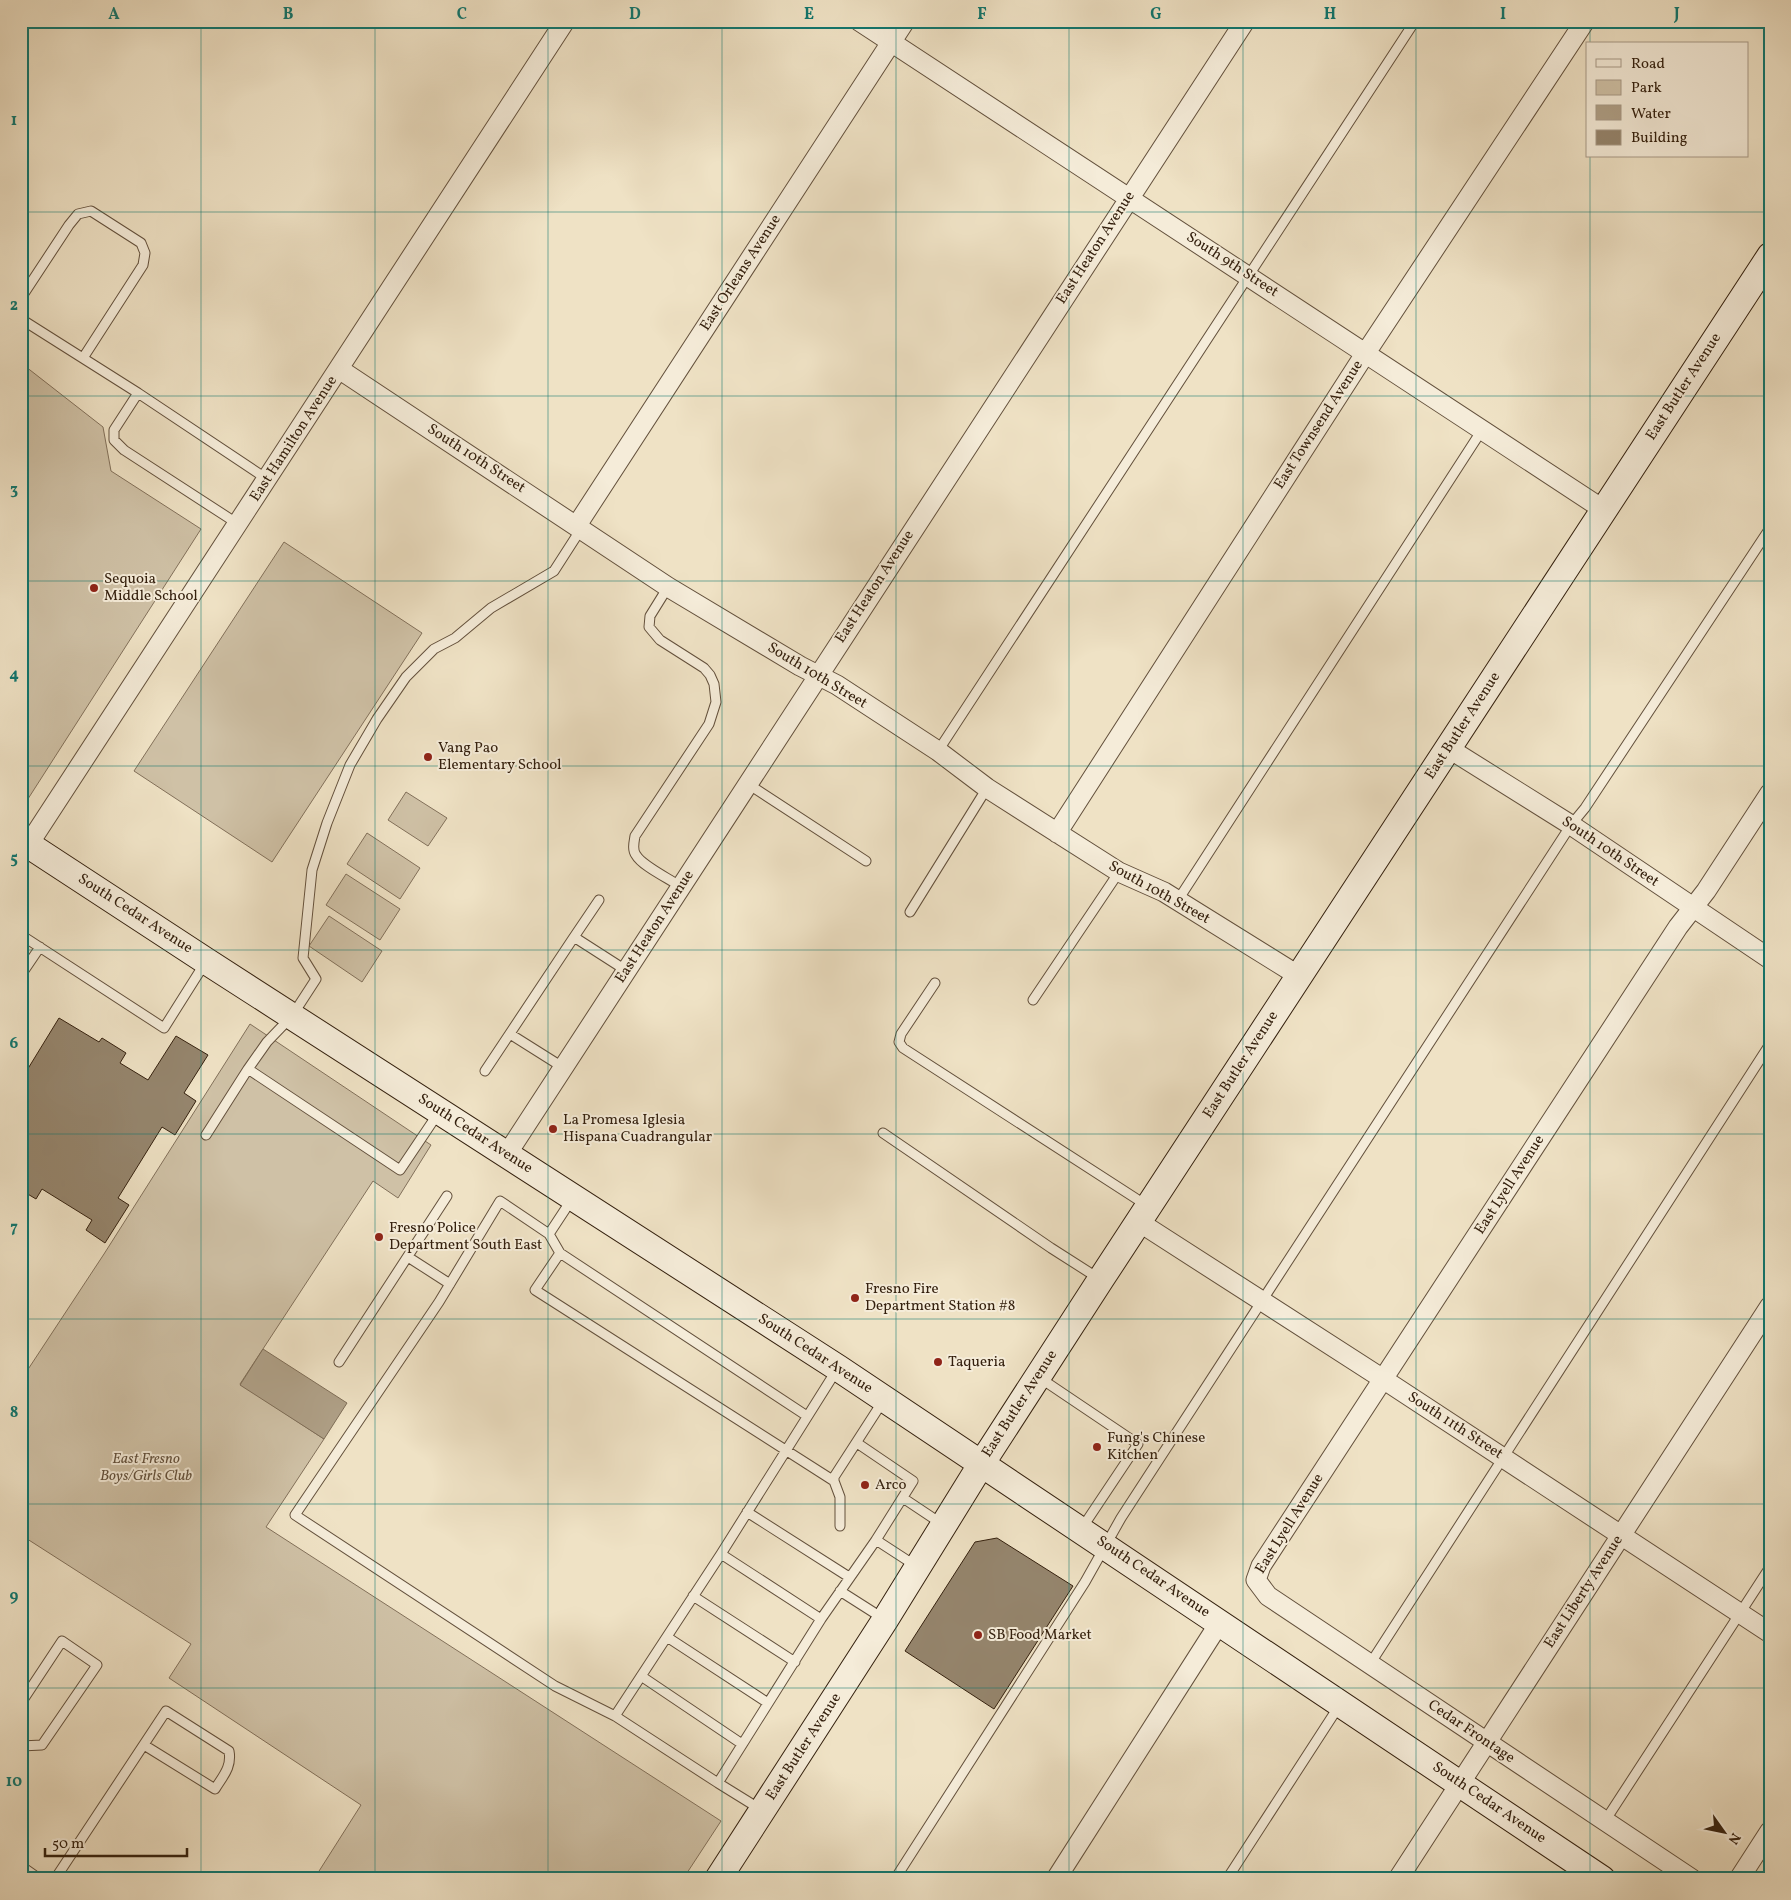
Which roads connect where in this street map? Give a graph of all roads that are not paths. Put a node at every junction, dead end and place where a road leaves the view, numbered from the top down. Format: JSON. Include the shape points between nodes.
{"nodes":[{"id":1,"x":565,"y":21,"type":"edge"},
{"id":2,"x":859,"y":21,"type":"edge"},
{"id":3,"x":905,"y":21,"type":"edge"},
{"id":4,"x":1244,"y":21,"type":"edge"},
{"id":5,"x":1415,"y":21,"type":"edge"},
{"id":6,"x":1585,"y":21,"type":"edge"},
{"id":7,"x":892,"y":42,"type":"junction"},
{"id":8,"x":1129,"y":198,"type":"junction"},
{"id":9,"x":1770,"y":256,"type":"edge"},
{"id":10,"x":1249,"y":276,"type":"junction"},
{"id":11,"x":21,"y":298,"type":"edge"},
{"id":12,"x":21,"y":319,"type":"edge"},
{"id":13,"x":1365,"y":354,"type":"junction"},
{"id":14,"x":83,"y":358,"type":"junction"},
{"id":15,"x":340,"y":369,"type":"junction"},
{"id":16,"x":138,"y":393,"type":"junction"},
{"id":17,"x":1482,"y":430,"type":"junction"},
{"id":18,"x":267,"y":479,"type":"junction"},
{"id":19,"x":1604,"y":510,"type":"junction"},
{"id":20,"x":238,"y":524,"type":"junction"},
{"id":21,"x":579,"y":527,"type":"junction"},
{"id":22,"x":1770,"y":528,"type":"edge"},
{"id":23,"x":668,"y":587,"type":"junction"},
{"id":24,"x":818,"y":675,"type":"junction"},
{"id":25,"x":1448,"y":748,"type":"junction"},
{"id":26,"x":938,"y":751,"type":"junction"},
{"id":27,"x":748,"y":784,"type":"junction"},
{"id":28,"x":987,"y":788,"type":"junction"},
{"id":29,"x":1770,"y":793,"type":"edge"},
{"id":30,"x":1571,"y":825,"type":"junction"},
{"id":31,"x":1057,"y":833,"type":"junction"},
{"id":32,"x":24,"y":847,"type":"edge"},
{"id":33,"x":866,"y":861,"type":"dead end"},
{"id":34,"x":1119,"y":872,"type":"junction"},
{"id":35,"x":682,"y":887,"type":"junction"},
{"id":36,"x":599,"y":900,"type":"dead end"},
{"id":37,"x":1178,"y":900,"type":"junction"},
{"id":38,"x":1693,"y":908,"type":"junction"},
{"id":39,"x":910,"y":912,"type":"dead end"},
{"id":40,"x":21,"y":935,"type":"edge"},
{"id":41,"x":574,"y":937,"type":"junction"},
{"id":42,"x":40,"y":947,"type":"junction"},
{"id":43,"x":1770,"y":959,"type":"edge"},
{"id":44,"x":206,"y":961,"type":"junction"},
{"id":45,"x":627,"y":971,"type":"junction"},
{"id":46,"x":21,"y":975,"type":"edge"},
{"id":47,"x":1299,"y":976,"type":"junction"},
{"id":48,"x":935,"y":983,"type":"dead end"},
{"id":49,"x":1033,"y":1000,"type":"dead end"},
{"id":50,"x":292,"y":1016,"type":"junction"},
{"id":51,"x":510,"y":1034,"type":"junction"},
{"id":52,"x":1770,"y":1044,"type":"edge"},
{"id":53,"x":564,"y":1068,"type":"junction"},
{"id":54,"x":248,"y":1069,"type":"junction"},
{"id":55,"x":485,"y":1071,"type":"dead end"},
{"id":56,"x":440,"y":1111,"type":"junction"},
{"id":57,"x":883,"y":1133,"type":"dead end"},
{"id":58,"x":206,"y":1135,"type":"dead end"},
{"id":59,"x":507,"y":1154,"type":"junction"},
{"id":60,"x":447,"y":1196,"type":"dead end"},
{"id":61,"x":573,"y":1198,"type":"junction"},
{"id":62,"x":1143,"y":1214,"type":"junction"},
{"id":63,"x":549,"y":1234,"type":"junction"},
{"id":64,"x":560,"y":1253,"type":"junction"},
{"id":65,"x":408,"y":1257,"type":"junction"},
{"id":66,"x":1101,"y":1279,"type":"junction"},
{"id":67,"x":450,"y":1284,"type":"junction"},
{"id":68,"x":1262,"y":1300,"type":"junction"},
{"id":69,"x":1770,"y":1306,"type":"edge"},
{"id":70,"x":339,"y":1362,"type":"dead end"},
{"id":71,"x":838,"y":1368,"type":"junction"},
{"id":72,"x":1038,"y":1376,"type":"junction"},
{"id":73,"x":1383,"y":1379,"type":"junction"},
{"id":74,"x":884,"y":1398,"type":"junction"},
{"id":75,"x":807,"y":1416,"type":"junction"},
{"id":76,"x":857,"y":1443,"type":"junction"},
{"id":77,"x":786,"y":1451,"type":"junction"},
{"id":78,"x":1502,"y":1457,"type":"junction"},
{"id":79,"x":982,"y":1463,"type":"junction"},
{"id":80,"x":834,"y":1481,"type":"junction"},
{"id":81,"x":903,"y":1498,"type":"junction"},
{"id":82,"x":747,"y":1512,"type":"junction"},
{"id":83,"x":840,"y":1526,"type":"dead end"},
{"id":84,"x":944,"y":1526,"type":"junction"},
{"id":85,"x":1081,"y":1529,"type":"junction"},
{"id":86,"x":1621,"y":1535,"type":"junction"},
{"id":87,"x":876,"y":1540,"type":"junction"},
{"id":88,"x":1105,"y":1545,"type":"junction"},
{"id":89,"x":721,"y":1554,"type":"junction"},
{"id":90,"x":918,"y":1567,"type":"junction"},
{"id":91,"x":1770,"y":1567,"type":"edge"},
{"id":92,"x":849,"y":1578,"type":"junction"},
{"id":93,"x":1256,"y":1580,"type":"joint"},
{"id":94,"x":840,"y":1591,"type":"junction"},
{"id":95,"x":694,"y":1596,"type":"junction"},
{"id":96,"x":1740,"y":1613,"type":"junction"},
{"id":97,"x":821,"y":1619,"type":"junction"},
{"id":98,"x":885,"y":1620,"type":"junction"},
{"id":99,"x":1220,"y":1622,"type":"junction"},
{"id":100,"x":1770,"y":1633,"type":"edge"},
{"id":101,"x":667,"y":1637,"type":"junction"},
{"id":102,"x":795,"y":1662,"type":"junction"},
{"id":103,"x":1370,"y":1664,"type":"junction"},
{"id":104,"x":641,"y":1676,"type":"junction"},
{"id":105,"x":21,"y":1703,"type":"edge"},
{"id":106,"x":768,"y":1703,"type":"junction"},
{"id":107,"x":1340,"y":1704,"type":"junction"},
{"id":108,"x":615,"y":1716,"type":"junction"},
{"id":109,"x":1486,"y":1742,"type":"junction"},
{"id":110,"x":742,"y":1744,"type":"junction"},
{"id":111,"x":144,"y":1745,"type":"junction"},
{"id":112,"x":21,"y":1746,"type":"edge"},
{"id":113,"x":718,"y":1782,"type":"junction"},
{"id":114,"x":1460,"y":1784,"type":"junction"},
{"id":115,"x":763,"y":1810,"type":"junction"},
{"id":116,"x":1605,"y":1821,"type":"junction"},
{"id":117,"x":1770,"y":1830,"type":"edge"},
{"id":118,"x":1573,"y":1871,"type":"edge"},
{"id":119,"x":21,"y":1872,"type":"edge"},
{"id":120,"x":31,"y":1879,"type":"edge"},
{"id":121,"x":55,"y":1879,"type":"edge"},
{"id":122,"x":718,"y":1879,"type":"edge"},
{"id":123,"x":895,"y":1879,"type":"edge"},
{"id":124,"x":1056,"y":1879,"type":"edge"},
{"id":125,"x":1227,"y":1879,"type":"edge"},
{"id":126,"x":1398,"y":1879,"type":"edge"},
{"id":127,"x":1602,"y":1879,"type":"edge"},
{"id":128,"x":1692,"y":1879,"type":"edge"},
{"id":129,"x":1739,"y":1879,"type":"edge"}],
"edges":[{"from":1,"to":15,"type":"street","name":"East Hamilton Avenue"},
{"from":2,"to":7,"type":"street","name":"South 9th Street"},
{"from":3,"to":7,"type":"street","name":"East Orleans Avenue"},
{"from":4,"to":8,"type":"street","name":"East Heaton Avenue"},
{"from":5,"to":10,"type":"lane"},
{"from":6,"to":13,"type":"street","name":"East Townsend Avenue"},
{"from":7,"to":8,"type":"street","name":"South 9th Street"},
{"from":7,"to":21,"type":"street","name":"East Orleans Avenue"},
{"from":8,"to":10,"type":"street","name":"South 9th Street"},
{"from":8,"to":24,"type":"street","name":"East Heaton Avenue"},
{"from":9,"to":19,"type":"street","name":"East Butler Avenue"},
{"from":10,"to":13,"type":"street","name":"South 9th Street"},
{"from":10,"to":26,"type":"lane"},
{"from":11,"to":14,"type":"lane","via":[[78,214],[91,211],[141,243],[145,253],[142,265]]},
{"from":12,"to":14,"type":"lane"},
{"from":13,"to":17,"type":"street","name":"South 9th Street"},
{"from":13,"to":31,"type":"street","name":"East Townsend Avenue"},
{"from":14,"to":16,"type":"lane"},
{"from":15,"to":18,"type":"street","name":"East Hamilton Avenue"},
{"from":15,"to":21,"type":"street","name":"South 10th Street"},
{"from":16,"to":18,"type":"lane"},
{"from":16,"to":20,"type":"lane","via":[[114,430],[114,440],[124,450]]},
{"from":17,"to":19,"type":"street","name":"South 9th Street"},
{"from":17,"to":37,"type":"lane"},
{"from":18,"to":20,"type":"street","name":"East Hamilton Avenue"},
{"from":19,"to":25,"type":"street","name":"East Butler Avenue"},
{"from":20,"to":32,"type":"street","name":"East Hamilton Avenue"},
{"from":21,"to":23,"type":"street","name":"South 10th Street"},
{"from":21,"to":50,"type":"lane","via":[[554,571],[491,608],[455,638],[434,649],[406,677],[350,765],[312,870],[303,958],[316,979]]},
{"from":22,"to":30,"type":"lane"},
{"from":23,"to":24,"type":"street","name":"South 10th Street"},
{"from":23,"to":35,"type":"lane","via":[[650,616],[649,627],[660,640],[704,668],[714,684],[716,702],[709,724],[635,836],[634,852],[641,861]]},
{"from":24,"to":26,"type":"street","name":"South 10th Street"},
{"from":24,"to":27,"type":"street","name":"East Heaton Avenue"},
{"from":25,"to":30,"type":"street","name":"South 10th Street"},
{"from":25,"to":47,"type":"street","name":"East Butler Avenue"},
{"from":26,"to":28,"type":"street","name":"South 10th Street"},
{"from":27,"to":33,"type":"lane"},
{"from":27,"to":35,"type":"street","name":"East Heaton Avenue"},
{"from":28,"to":31,"type":"street","name":"South 10th Street"},
{"from":28,"to":39,"type":"lane"},
{"from":29,"to":38,"type":"street","name":"East Lyell Avenue"},
{"from":30,"to":38,"type":"street","name":"South 10th Street"},
{"from":30,"to":68,"type":"lane"},
{"from":31,"to":34,"type":"street","name":"South 10th Street"},
{"from":32,"to":44,"type":"street","name":"South Cedar Avenue"},
{"from":34,"to":37,"type":"street","name":"South 10th Street"},
{"from":34,"to":49,"type":"lane"},
{"from":35,"to":45,"type":"street","name":"East Heaton Avenue"},
{"from":36,"to":41,"type":"lane"},
{"from":37,"to":47,"type":"street","name":"South 10th Street"},
{"from":38,"to":43,"type":"street","name":"South 10th Street"},
{"from":38,"to":73,"type":"street","name":"East Lyell Avenue"},
{"from":40,"to":42,"type":"lane"},
{"from":41,"to":45,"type":"lane"},
{"from":41,"to":51,"type":"lane"},
{"from":42,"to":44,"type":"lane","via":[[164,1028]]},
{"from":42,"to":46,"type":"lane"},
{"from":44,"to":50,"type":"street","name":"South Cedar Avenue"},
{"from":45,"to":53,"type":"street","name":"East Heaton Avenue"},
{"from":47,"to":62,"type":"street","name":"East Butler Avenue"},
{"from":48,"to":62,"type":"lane","via":[[901,1034],[903,1048]]},
{"from":50,"to":54,"type":"lane"},
{"from":50,"to":56,"type":"street","name":"South Cedar Avenue"},
{"from":51,"to":53,"type":"lane"},
{"from":51,"to":55,"type":"lane"},
{"from":52,"to":78,"type":"lane"},
{"from":53,"to":59,"type":"street","name":"East Heaton Avenue"},
{"from":54,"to":56,"type":"lane","via":[[400,1170]]},
{"from":54,"to":58,"type":"lane"},
{"from":56,"to":59,"type":"street","name":"South Cedar Avenue"},
{"from":57,"to":66,"type":"lane"},
{"from":59,"to":61,"type":"street","name":"South Cedar Avenue"},
{"from":60,"to":65,"type":"lane"},
{"from":61,"to":63,"type":"lane"},
{"from":61,"to":71,"type":"street","name":"South Cedar Avenue"},
{"from":62,"to":66,"type":"street","name":"East Butler Avenue"},
{"from":62,"to":68,"type":"street","name":"South 11th Street"},
{"from":63,"to":64,"type":"lane"},
{"from":63,"to":67,"type":"lane","via":[[500,1201]]},
{"from":64,"to":75,"type":"lane"},
{"from":64,"to":77,"type":"lane","via":[[535,1290]]},
{"from":65,"to":67,"type":"lane"},
{"from":65,"to":70,"type":"lane"},
{"from":66,"to":72,"type":"street","name":"East Butler Avenue"},
{"from":67,"to":108,"type":"lane","via":[[295,1515],[555,1686]]},
{"from":68,"to":73,"type":"street","name":"South 11th Street"},
{"from":68,"to":88,"type":"lane"},
{"from":69,"to":86,"type":"street","name":"East Liberty Avenue"},
{"from":71,"to":74,"type":"street","name":"South Cedar Avenue"},
{"from":71,"to":75,"type":"lane"},
{"from":72,"to":79,"type":"street","name":"East Butler Avenue"},
{"from":72,"to":85,"type":"lane","via":[[1138,1444]]},
{"from":73,"to":78,"type":"street","name":"South 11th Street"},
{"from":73,"to":93,"type":"street","name":"East Lyell Avenue","via":[[1261,1566]]},
{"from":74,"to":76,"type":"lane"},
{"from":74,"to":79,"type":"street","name":"South Cedar Avenue"},
{"from":75,"to":77,"type":"lane"},
{"from":76,"to":80,"type":"lane","via":[[836,1472]]},
{"from":76,"to":81,"type":"lane","via":[[913,1481]]},
{"from":77,"to":80,"type":"lane"},
{"from":77,"to":82,"type":"lane"},
{"from":78,"to":86,"type":"street","name":"South 11th Street"},
{"from":78,"to":103,"type":"lane"},
{"from":79,"to":84,"type":"street","name":"East Butler Avenue"},
{"from":79,"to":85,"type":"street","name":"South Cedar Avenue"},
{"from":80,"to":83,"type":"lane","via":[[840,1497]]},
{"from":81,"to":84,"type":"lane"},
{"from":81,"to":87,"type":"lane"},
{"from":82,"to":89,"type":"lane"},
{"from":82,"to":92,"type":"lane"},
{"from":84,"to":90,"type":"street","name":"East Butler Avenue"},
{"from":85,"to":88,"type":"street","name":"South Cedar Avenue"},
{"from":86,"to":96,"type":"street","name":"South 11th Street"},
{"from":86,"to":109,"type":"street","name":"East Liberty Avenue"},
{"from":87,"to":90,"type":"lane"},
{"from":87,"to":92,"type":"lane"},
{"from":88,"to":99,"type":"street","name":"South Cedar Avenue"},
{"from":88,"to":123,"type":"lane","via":[[1085,1582]]},
{"from":89,"to":95,"type":"lane"},
{"from":89,"to":97,"type":"lane"},
{"from":90,"to":98,"type":"street","name":"East Butler Avenue"},
{"from":91,"to":96,"type":"lane"},
{"from":92,"to":94,"type":"lane"},
{"from":93,"to":103,"type":"street","name":"Cedar Frontage","via":[[1268,1596]]},
{"from":94,"to":97,"type":"lane"},
{"from":94,"to":98,"type":"lane"},
{"from":95,"to":101,"type":"lane"},
{"from":95,"to":102,"type":"lane"},
{"from":96,"to":100,"type":"street","name":"South 11th Street"},
{"from":96,"to":116,"type":"lane"},
{"from":97,"to":102,"type":"lane"},
{"from":98,"to":115,"type":"street","name":"East Butler Avenue"},
{"from":99,"to":107,"type":"street","name":"South Cedar Avenue"},
{"from":99,"to":124,"type":"street"},
{"from":101,"to":104,"type":"lane"},
{"from":101,"to":106,"type":"lane"},
{"from":102,"to":106,"type":"lane"},
{"from":103,"to":109,"type":"street","name":"Cedar Frontage"},
{"from":104,"to":108,"type":"lane"},
{"from":104,"to":110,"type":"lane"},
{"from":105,"to":112,"type":"lane","via":[[62,1641],[97,1665],[42,1745]]},
{"from":106,"to":110,"type":"lane"},
{"from":107,"to":114,"type":"street","name":"South Cedar Avenue"},
{"from":107,"to":125,"type":"lane"},
{"from":108,"to":113,"type":"lane"},
{"from":109,"to":114,"type":"street","name":"East Liberty Avenue"},
{"from":109,"to":116,"type":"street","name":"Cedar Frontage"},
{"from":110,"to":113,"type":"lane"},
{"from":111,"to":111,"type":"lane","via":[[166,1711],[228,1751],[228,1770],[215,1789]]},
{"from":111,"to":121,"type":"lane"},
{"from":113,"to":115,"type":"lane"},
{"from":114,"to":118,"type":"street","name":"South Cedar Avenue"},
{"from":114,"to":126,"type":"street","name":"East Liberty Avenue"},
{"from":115,"to":122,"type":"street","name":"East Butler Avenue"},
{"from":116,"to":128,"type":"street","name":"Cedar Frontage"},
{"from":117,"to":129,"type":"street"},
{"from":118,"to":127,"type":"street","name":"South Cedar Avenue"},
{"from":119,"to":120,"type":"street"}]}
